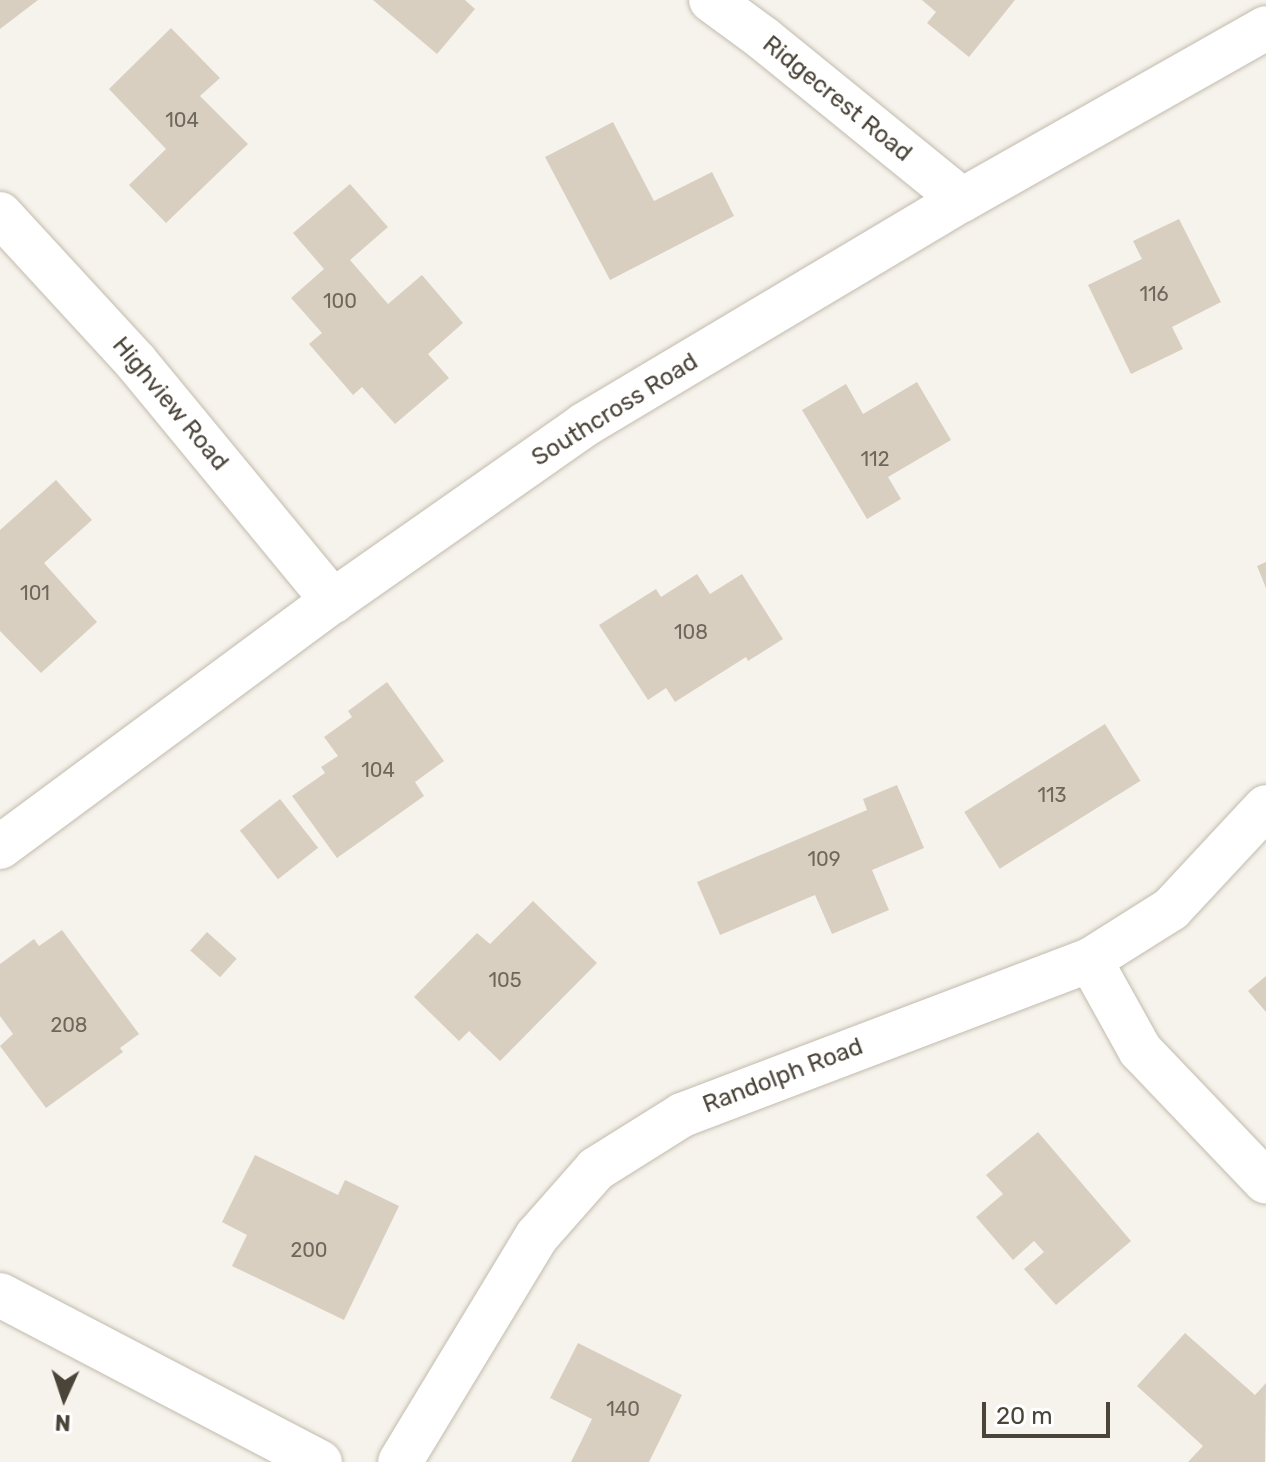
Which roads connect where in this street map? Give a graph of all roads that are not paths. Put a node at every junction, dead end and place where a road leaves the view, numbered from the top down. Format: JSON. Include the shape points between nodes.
{"nodes":[{"id":1,"x":711,"y":0,"type":"edge"},
{"id":2,"x":1266,"y":28,"type":"edge"},
{"id":3,"x":962,"y":200,"type":"junction"},
{"id":4,"x":0,"y":214,"type":"edge"},
{"id":5,"x":333,"y":601,"type":"junction"},
{"id":6,"x":1266,"y":807,"type":"edge"},
{"id":7,"x":0,"y":847,"type":"edge"},
{"id":8,"x":1090,"y":960,"type":"junction"},
{"id":9,"x":1266,"y":1182,"type":"edge"},
{"id":10,"x":0,"y":1295,"type":"edge"},
{"id":11,"x":320,"y":1462,"type":"edge"},
{"id":12,"x":400,"y":1462,"type":"edge"}],
"edges":[{"from":1,"to":3,"type":"street","name":"Ridgecrest Road"},
{"from":2,"to":3,"type":"street","name":"Southcross Road"},
{"from":3,"to":5,"type":"street","name":"Southcross Road","via":[[584,425]]},
{"from":4,"to":5,"type":"street","name":"Highview Road","via":[[136,362]]},
{"from":5,"to":7,"type":"street","name":"Southcross Road"},
{"from":6,"to":8,"type":"street","name":"Randolph Road","via":[[1171,909]]},
{"from":8,"to":9,"type":"street","via":[[1140,1050]]},
{"from":8,"to":12,"type":"street","name":"Randolph Road","via":[[682,1115],[596,1169],[537,1236]]},
{"from":10,"to":11,"type":"street"}]}
